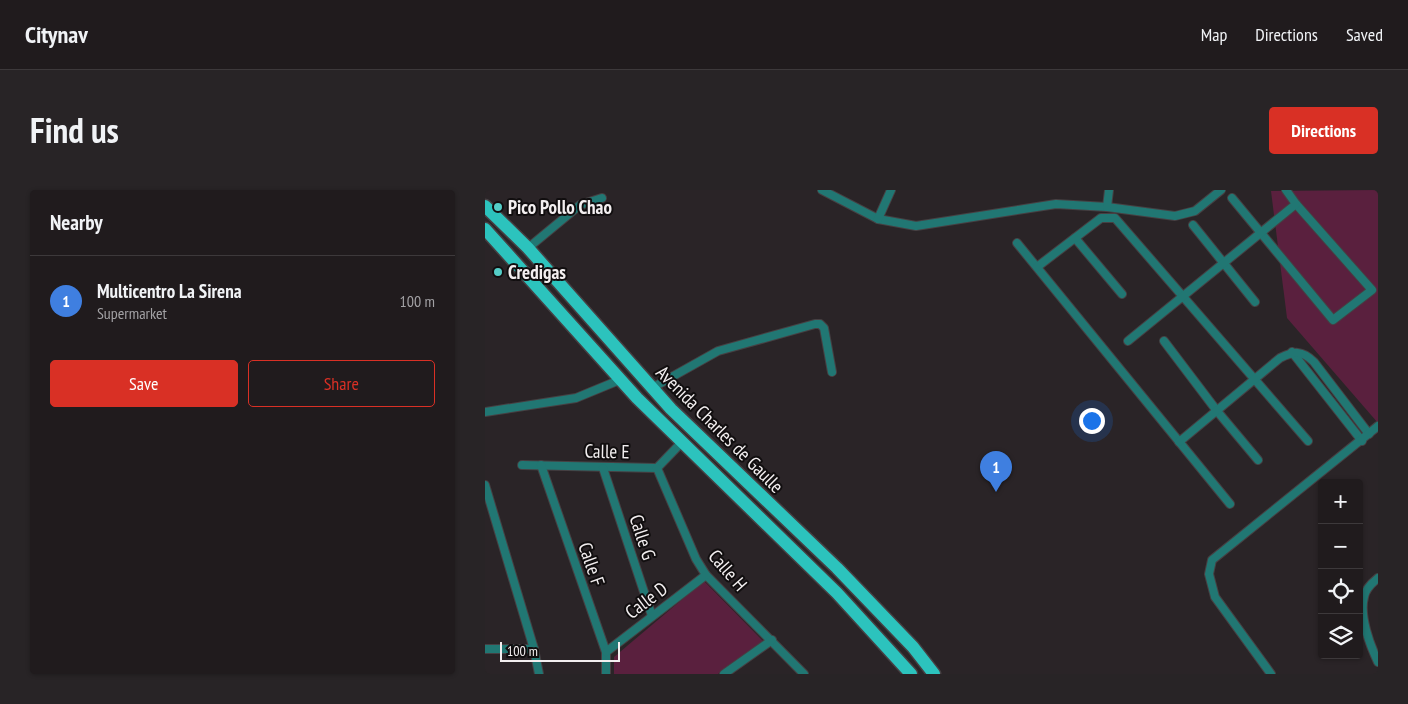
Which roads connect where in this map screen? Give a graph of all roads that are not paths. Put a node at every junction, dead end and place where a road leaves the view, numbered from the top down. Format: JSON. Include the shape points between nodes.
{"nodes":[{"id":1,"x":822,"y":190,"type":"edge"},
{"id":2,"x":891,"y":190,"type":"edge"},
{"id":3,"x":1109,"y":190,"type":"edge"},
{"id":4,"x":1221,"y":190,"type":"edge"},
{"id":5,"x":1286,"y":190,"type":"edge"},
{"id":6,"x":602,"y":198,"type":"dead end"},
{"id":7,"x":1232,"y":198,"type":"dead end"},
{"id":8,"x":1296,"y":204,"type":"junction"},
{"id":9,"x":485,"y":206,"type":"edge"},
{"id":10,"x":1107,"y":208,"type":"junction"},
{"id":11,"x":878,"y":219,"type":"junction"},
{"id":12,"x":1193,"y":226,"type":"dead end"},
{"id":13,"x":485,"y":229,"type":"edge"},
{"id":14,"x":1261,"y":232,"type":"junction"},
{"id":15,"x":1075,"y":238,"type":"junction"},
{"id":16,"x":1017,"y":243,"type":"dead end"},
{"id":17,"x":528,"y":248,"type":"junction"},
{"id":18,"x":1224,"y":263,"type":"junction"},
{"id":19,"x":1037,"y":267,"type":"junction"},
{"id":20,"x":1122,"y":294,"type":"dead end"},
{"id":21,"x":1182,"y":297,"type":"junction"},
{"id":22,"x":1255,"y":302,"type":"dead end"},
{"id":23,"x":1128,"y":341,"type":"dead end"},
{"id":24,"x":1163,"y":341,"type":"dead end"},
{"id":25,"x":1292,"y":352,"type":"junction"},
{"id":26,"x":832,"y":372,"type":"dead end"},
{"id":27,"x":622,"y":379,"type":"junction"},
{"id":28,"x":1255,"y":380,"type":"junction"},
{"id":29,"x":652,"y":388,"type":"junction"},
{"id":30,"x":1217,"y":411,"type":"junction"},
{"id":31,"x":485,"y":412,"type":"edge"},
{"id":32,"x":1378,"y":426,"type":"edge"},
{"id":33,"x":1369,"y":434,"type":"junction"},
{"id":34,"x":701,"y":439,"type":"junction"},
{"id":35,"x":1308,"y":441,"type":"dead end"},
{"id":36,"x":1362,"y":441,"type":"junction"},
{"id":37,"x":682,"y":442,"type":"junction"},
{"id":38,"x":1179,"y":442,"type":"junction"},
{"id":39,"x":1258,"y":460,"type":"dead end"},
{"id":40,"x":522,"y":464,"type":"dead end"},
{"id":41,"x":704,"y":464,"type":"junction"},
{"id":42,"x":728,"y":464,"type":"junction"},
{"id":43,"x":541,"y":465,"type":"junction"},
{"id":44,"x":603,"y":468,"type":"junction"},
{"id":45,"x":657,"y":468,"type":"junction"},
{"id":46,"x":485,"y":485,"type":"edge"},
{"id":47,"x":1231,"y":504,"type":"dead end"},
{"id":48,"x":706,"y":575,"type":"junction"},
{"id":49,"x":1378,"y":578,"type":"edge"},
{"id":50,"x":652,"y":616,"type":"junction"},
{"id":51,"x":772,"y":640,"type":"junction"},
{"id":52,"x":485,"y":649,"type":"edge"},
{"id":53,"x":534,"y":650,"type":"junction"},
{"id":54,"x":606,"y":652,"type":"junction"},
{"id":55,"x":1378,"y":662,"type":"edge"},
{"id":56,"x":539,"y":674,"type":"edge"},
{"id":57,"x":606,"y":674,"type":"edge"},
{"id":58,"x":724,"y":674,"type":"edge"},
{"id":59,"x":804,"y":674,"type":"edge"},
{"id":60,"x":911,"y":674,"type":"edge"},
{"id":61,"x":934,"y":674,"type":"edge"},
{"id":62,"x":1271,"y":674,"type":"edge"}],
"edges":[{"from":1,"to":11,"type":"street"},
{"from":2,"to":11,"type":"street"},
{"from":3,"to":10,"type":"street"},
{"from":4,"to":10,"type":"street","via":[[1195,210],[1175,216]]},
{"from":5,"to":8,"type":"street"},
{"from":6,"to":17,"type":"street","via":[[580,205]]},
{"from":7,"to":14,"type":"street"},
{"from":8,"to":14,"type":"street"},
{"from":8,"to":14,"type":"street","via":[[1372,290],[1333,320]]},
{"from":9,"to":17,"type":"main road","name":"Avenida Charles de Gaulle"},
{"from":10,"to":11,"type":"street","via":[[1056,204],[916,226]]},
{"from":12,"to":18,"type":"street"},
{"from":13,"to":27,"type":"main road","name":"Avenida Charles de Gaulle"},
{"from":14,"to":18,"type":"street"},
{"from":15,"to":19,"type":"street"},
{"from":15,"to":20,"type":"street"},
{"from":15,"to":21,"type":"street","via":[[1101,218],[1115,218]]},
{"from":16,"to":19,"type":"street"},
{"from":17,"to":29,"type":"main road","name":"Avenida Charles de Gaulle"},
{"from":18,"to":21,"type":"street"},
{"from":18,"to":22,"type":"street"},
{"from":19,"to":38,"type":"street"},
{"from":21,"to":23,"type":"street"},
{"from":21,"to":28,"type":"street"},
{"from":24,"to":30,"type":"street"},
{"from":25,"to":28,"type":"street"},
{"from":25,"to":33,"type":"street","via":[[1307,355],[1314,362]]},
{"from":25,"to":36,"type":"street"},
{"from":26,"to":29,"type":"street","via":[[824,328],[815,324],[718,351]]},
{"from":27,"to":31,"type":"street","via":[[576,398]]},
{"from":27,"to":37,"type":"main road","name":"Avenida Charles de Gaulle"},
{"from":28,"to":30,"type":"street"},
{"from":28,"to":35,"type":"street"},
{"from":29,"to":34,"type":"main road","name":"Avenida Charles de Gaulle"},
{"from":30,"to":38,"type":"street"},
{"from":30,"to":39,"type":"street"},
{"from":32,"to":33,"type":"street"},
{"from":33,"to":36,"type":"street"},
{"from":34,"to":37,"type":"main road","via":[[703,448],[699,450]]},
{"from":34,"to":42,"type":"main road","name":"Avenida Charles de Gaulle"},
{"from":36,"to":62,"type":"street","via":[[1212,560],[1209,574],[1215,597]]},
{"from":37,"to":41,"type":"main road","name":"Avenida Charles de Gaulle"},
{"from":37,"to":45,"type":"street"},
{"from":38,"to":47,"type":"street"},
{"from":40,"to":43,"type":"street","name":"Calle E"},
{"from":41,"to":42,"type":"main road","via":[[703,456],[707,455],[718,464]]},
{"from":41,"to":60,"type":"main road","name":"Avenida Charles de Gaulle","via":[[837,593]]},
{"from":42,"to":61,"type":"main road","name":"Avenida Charles de Gaulle","via":[[837,568],[913,647]]},
{"from":43,"to":44,"type":"street","name":"Calle E"},
{"from":43,"to":54,"type":"street","name":"Calle F"},
{"from":44,"to":45,"type":"street","name":"Calle E"},
{"from":44,"to":50,"type":"street","name":"Calle G"},
{"from":45,"to":48,"type":"street","name":"Calle H","via":[[695,559]]},
{"from":46,"to":53,"type":"street"},
{"from":48,"to":50,"type":"street","name":"Calle D"},
{"from":48,"to":51,"type":"street","name":"Calle H"},
{"from":49,"to":55,"type":"street","via":[[1364,595],[1363,610],[1371,648]]},
{"from":50,"to":54,"type":"street","name":"Calle D"},
{"from":51,"to":58,"type":"street"},
{"from":51,"to":59,"type":"street","name":"Calle H"},
{"from":52,"to":53,"type":"street"},
{"from":53,"to":56,"type":"street"},
{"from":54,"to":57,"type":"street","name":"Calle F"}]}
